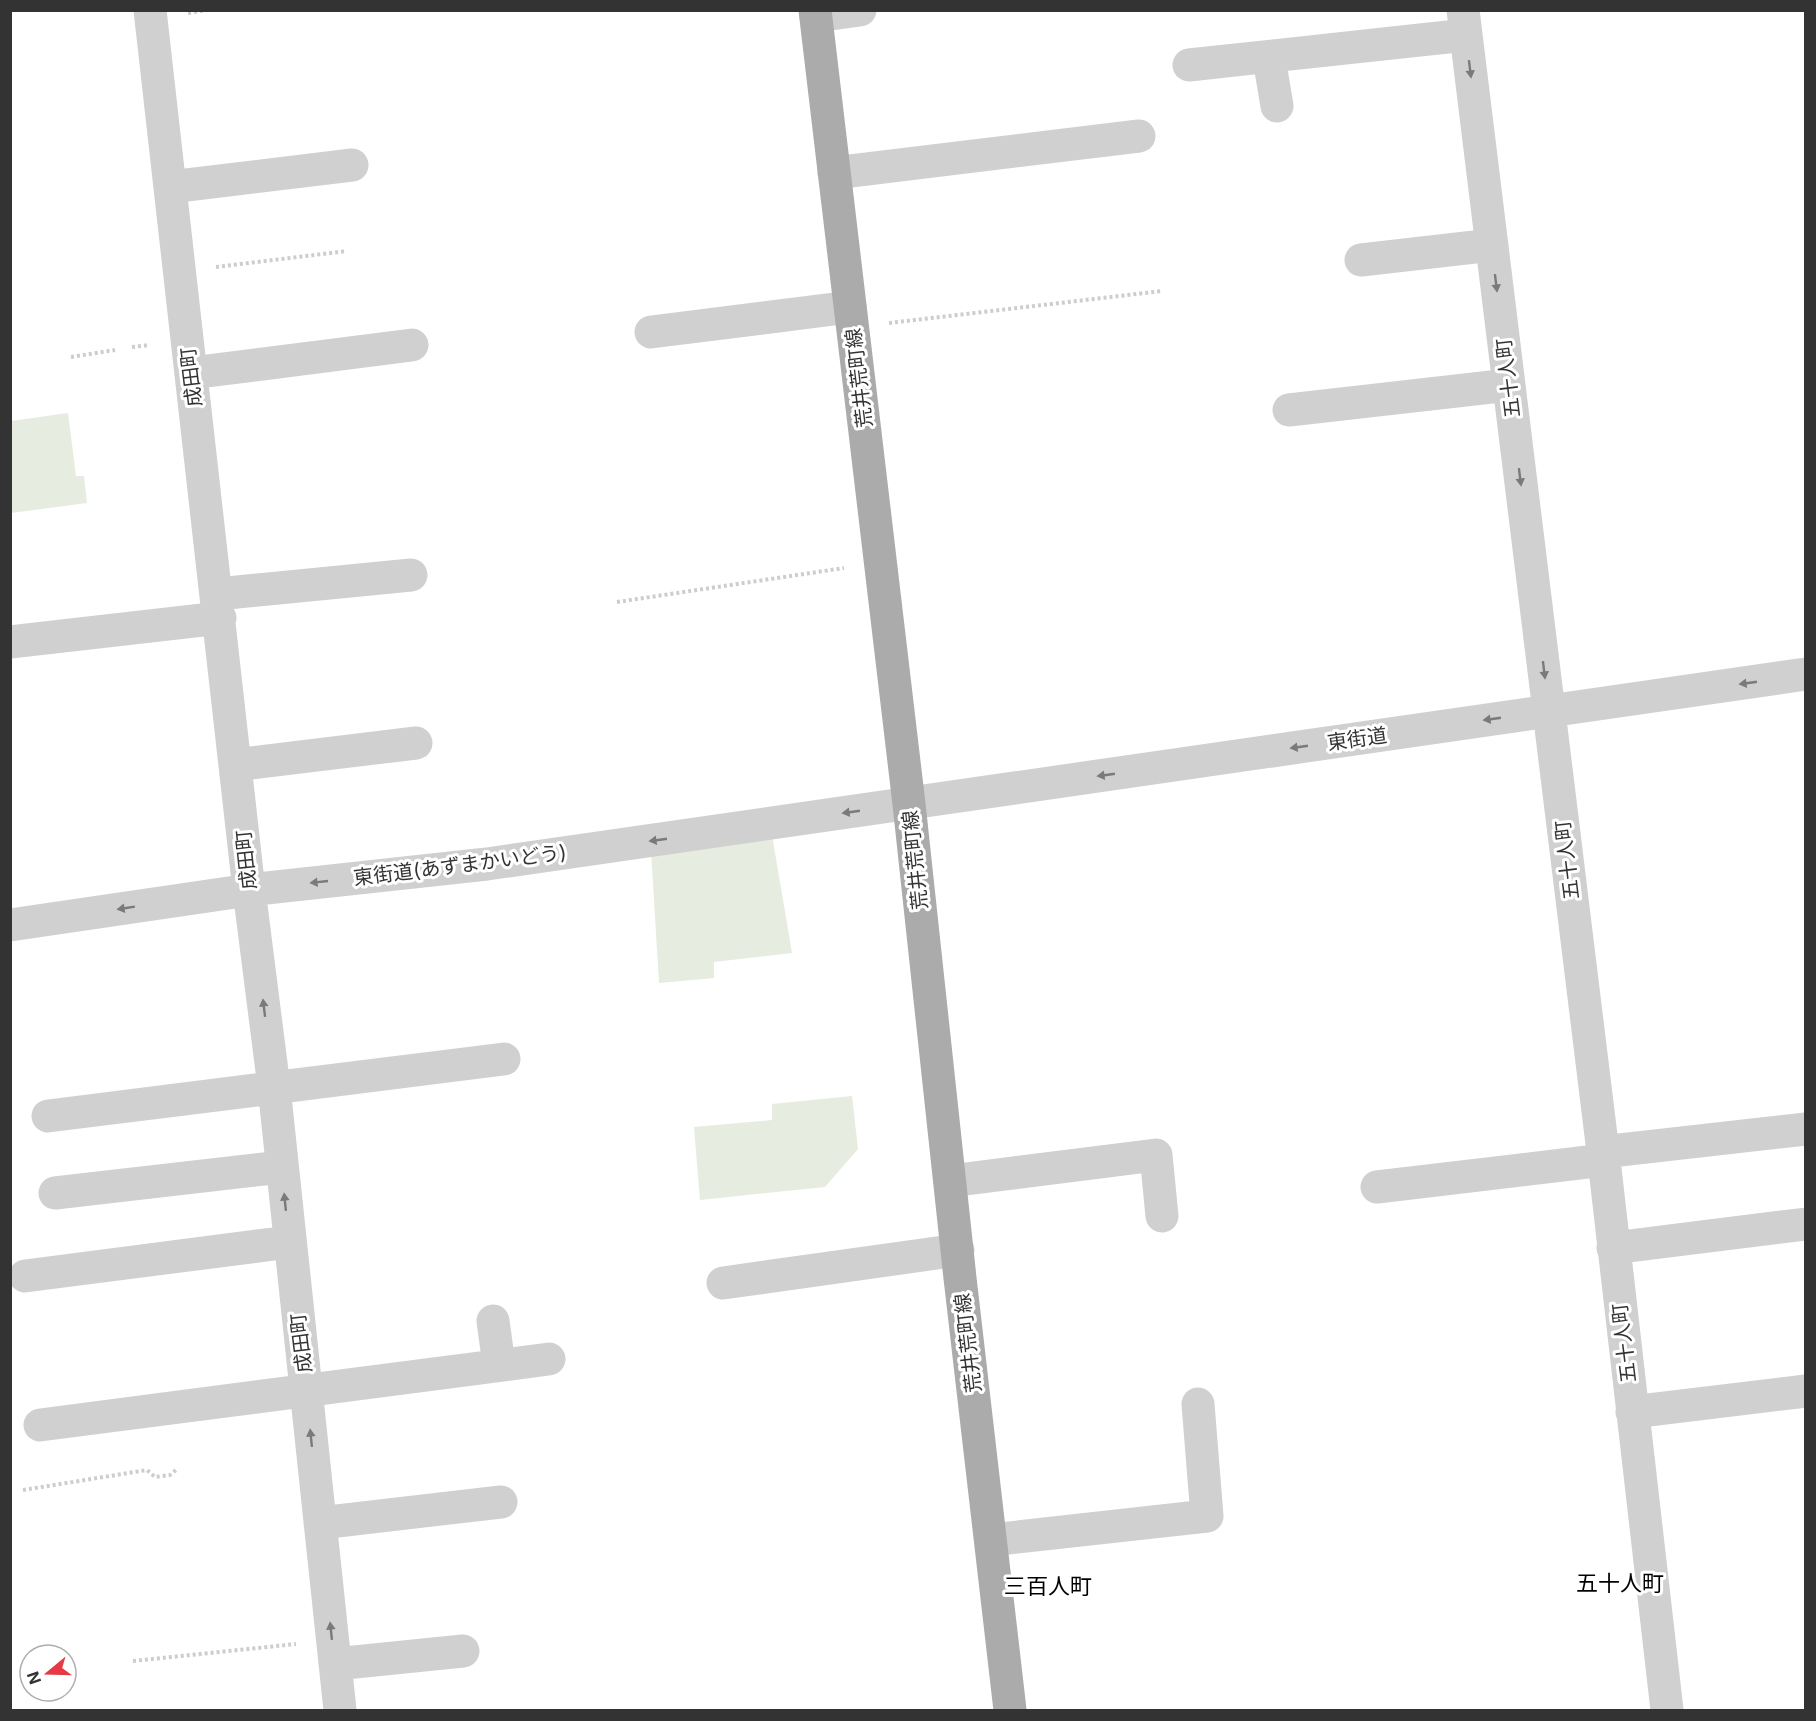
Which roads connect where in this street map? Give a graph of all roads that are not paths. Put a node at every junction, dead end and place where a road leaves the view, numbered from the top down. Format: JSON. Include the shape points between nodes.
{"nodes":[{"id":1,"x":150,"y":10,"type":"edge"},
{"id":2,"x":860,"y":10,"type":"edge"},
{"id":3,"x":816,"y":13,"type":"edge"},
{"id":4,"x":1465,"y":23,"type":"edge"},
{"id":5,"x":1269,"y":58,"type":"junction"},
{"id":6,"x":1189,"y":65,"type":"dead end"},
{"id":7,"x":1277,"y":106,"type":"dead end"},
{"id":8,"x":1139,"y":136,"type":"dead end"},
{"id":9,"x":352,"y":165,"type":"dead end"},
{"id":10,"x":834,"y":173,"type":"junction"},
{"id":11,"x":170,"y":187,"type":"junction"},
{"id":12,"x":1492,"y":245,"type":"junction"},
{"id":13,"x":1361,"y":260,"type":"dead end"},
{"id":14,"x":852,"y":317,"type":"junction"},
{"id":15,"x":651,"y":332,"type":"dead end"},
{"id":16,"x":412,"y":345,"type":"dead end"},
{"id":17,"x":191,"y":373,"type":"junction"},
{"id":18,"x":1509,"y":385,"type":"junction"},
{"id":19,"x":1289,"y":410,"type":"dead end"},
{"id":20,"x":411,"y":574,"type":"dead end"},
{"id":21,"x":218,"y":606,"type":"junction"},
{"id":22,"x":10,"y":642,"type":"edge"},
{"id":23,"x":1806,"y":674,"type":"edge"},
{"id":24,"x":1549,"y":711,"type":"junction"},
{"id":25,"x":416,"y":742,"type":"dead end"},
{"id":26,"x":235,"y":765,"type":"junction"},
{"id":27,"x":909,"y":804,"type":"junction"},
{"id":28,"x":249,"y":890,"type":"junction"},
{"id":29,"x":10,"y":925,"type":"edge"},
{"id":30,"x":504,"y":1059,"type":"dead end"},
{"id":31,"x":273,"y":1088,"type":"junction"},
{"id":32,"x":48,"y":1116,"type":"dead end"},
{"id":33,"x":1806,"y":1129,"type":"edge"},
{"id":34,"x":1603,"y":1156,"type":"junction"},
{"id":35,"x":281,"y":1167,"type":"junction"},
{"id":36,"x":950,"y":1181,"type":"junction"},
{"id":37,"x":1377,"y":1187,"type":"dead end"},
{"id":38,"x":55,"y":1193,"type":"dead end"},
{"id":39,"x":1162,"y":1216,"type":"dead end"},
{"id":40,"x":1806,"y":1224,"type":"edge"},
{"id":41,"x":289,"y":1242,"type":"junction"},
{"id":42,"x":1613,"y":1248,"type":"junction"},
{"id":43,"x":958,"y":1250,"type":"junction"},
{"id":44,"x":25,"y":1276,"type":"dead end"},
{"id":45,"x":723,"y":1283,"type":"dead end"},
{"id":46,"x":493,"y":1321,"type":"dead end"},
{"id":47,"x":549,"y":1359,"type":"dead end"},
{"id":48,"x":499,"y":1365,"type":"junction"},
{"id":49,"x":306,"y":1390,"type":"junction"},
{"id":50,"x":1806,"y":1391,"type":"edge"},
{"id":51,"x":1198,"y":1404,"type":"dead end"},
{"id":52,"x":1632,"y":1412,"type":"junction"},
{"id":53,"x":40,"y":1425,"type":"dead end"},
{"id":54,"x":501,"y":1502,"type":"dead end"},
{"id":55,"x":320,"y":1523,"type":"junction"},
{"id":56,"x":991,"y":1540,"type":"junction"},
{"id":57,"x":463,"y":1651,"type":"dead end"},
{"id":58,"x":334,"y":1652,"type":"junction"},
{"id":59,"x":340,"y":1710,"type":"edge"},
{"id":60,"x":1010,"y":1710,"type":"edge"},
{"id":61,"x":1667,"y":1710,"type":"edge"}],
"edges":[{"from":1,"to":11,"type":"street","name":"成田町"},
{"from":2,"to":3,"type":"street"},
{"from":3,"to":10,"type":"main road","name":"荒井荒町線"},
{"from":4,"to":5,"type":"street"},
{"from":4,"to":12,"type":"street","name":"五十人町","one_way":true},
{"from":5,"to":6,"type":"street"},
{"from":5,"to":7,"type":"street"},
{"from":8,"to":10,"type":"street"},
{"from":9,"to":11,"type":"street"},
{"from":10,"to":14,"type":"main road","name":"荒井荒町線"},
{"from":11,"to":17,"type":"street","name":"成田町"},
{"from":12,"to":13,"type":"street"},
{"from":12,"to":18,"type":"street","name":"五十人町","one_way":true},
{"from":14,"to":15,"type":"street"},
{"from":14,"to":27,"type":"main road","name":"荒井荒町線"},
{"from":16,"to":17,"type":"street"},
{"from":17,"to":21,"type":"street","name":"成田町"},
{"from":18,"to":19,"type":"street"},
{"from":18,"to":24,"type":"street","name":"五十人町","one_way":true},
{"from":20,"to":21,"type":"street"},
{"from":21,"to":22,"type":"street"},
{"from":21,"to":26,"type":"street","name":"成田町"},
{"from":23,"to":24,"type":"street","name":"東街道","one_way":true},
{"from":24,"to":27,"type":"street","name":"東街道","one_way":true},
{"from":24,"to":34,"type":"street","name":"五十人町"},
{"from":25,"to":26,"type":"street"},
{"from":26,"to":28,"type":"street","name":"成田町"},
{"from":27,"to":28,"type":"street","name":"東街道(あずまかいどう)","one_way":true,"via":[[488,864]]},
{"from":27,"to":36,"type":"main road","name":"荒井荒町線"},
{"from":28,"to":29,"type":"street","name":"東街道(あずまかいどう)","one_way":true},
{"from":31,"to":28,"type":"street","name":"成田町","one_way":true},
{"from":30,"to":31,"type":"street"},
{"from":31,"to":32,"type":"street"},
{"from":31,"to":35,"type":"street","name":"成田町"},
{"from":33,"to":34,"type":"street"},
{"from":34,"to":37,"type":"street"},
{"from":34,"to":42,"type":"street","name":"五十人町"},
{"from":35,"to":38,"type":"street"},
{"from":41,"to":35,"type":"street","name":"成田町","one_way":true},
{"from":36,"to":39,"type":"street","via":[[1156,1155]]},
{"from":36,"to":43,"type":"main road","name":"荒井荒町線"},
{"from":40,"to":42,"type":"street"},
{"from":41,"to":44,"type":"street"},
{"from":41,"to":49,"type":"street","name":"成田町"},
{"from":42,"to":52,"type":"street","name":"五十人町"},
{"from":43,"to":45,"type":"street"},
{"from":43,"to":56,"type":"main road","name":"荒井荒町線"},
{"from":46,"to":48,"type":"street"},
{"from":47,"to":48,"type":"street"},
{"from":48,"to":49,"type":"street"},
{"from":49,"to":53,"type":"street"},
{"from":55,"to":49,"type":"street","name":"成田町","one_way":true},
{"from":50,"to":52,"type":"street"},
{"from":51,"to":56,"type":"street","via":[[1207,1516]]},
{"from":52,"to":61,"type":"street","name":"五十人町"},
{"from":54,"to":55,"type":"street"},
{"from":58,"to":55,"type":"street","name":"成田町","one_way":true},
{"from":56,"to":60,"type":"main road","name":"荒井荒町線"},
{"from":57,"to":58,"type":"street"},
{"from":58,"to":59,"type":"street","name":"成田町"}]}
